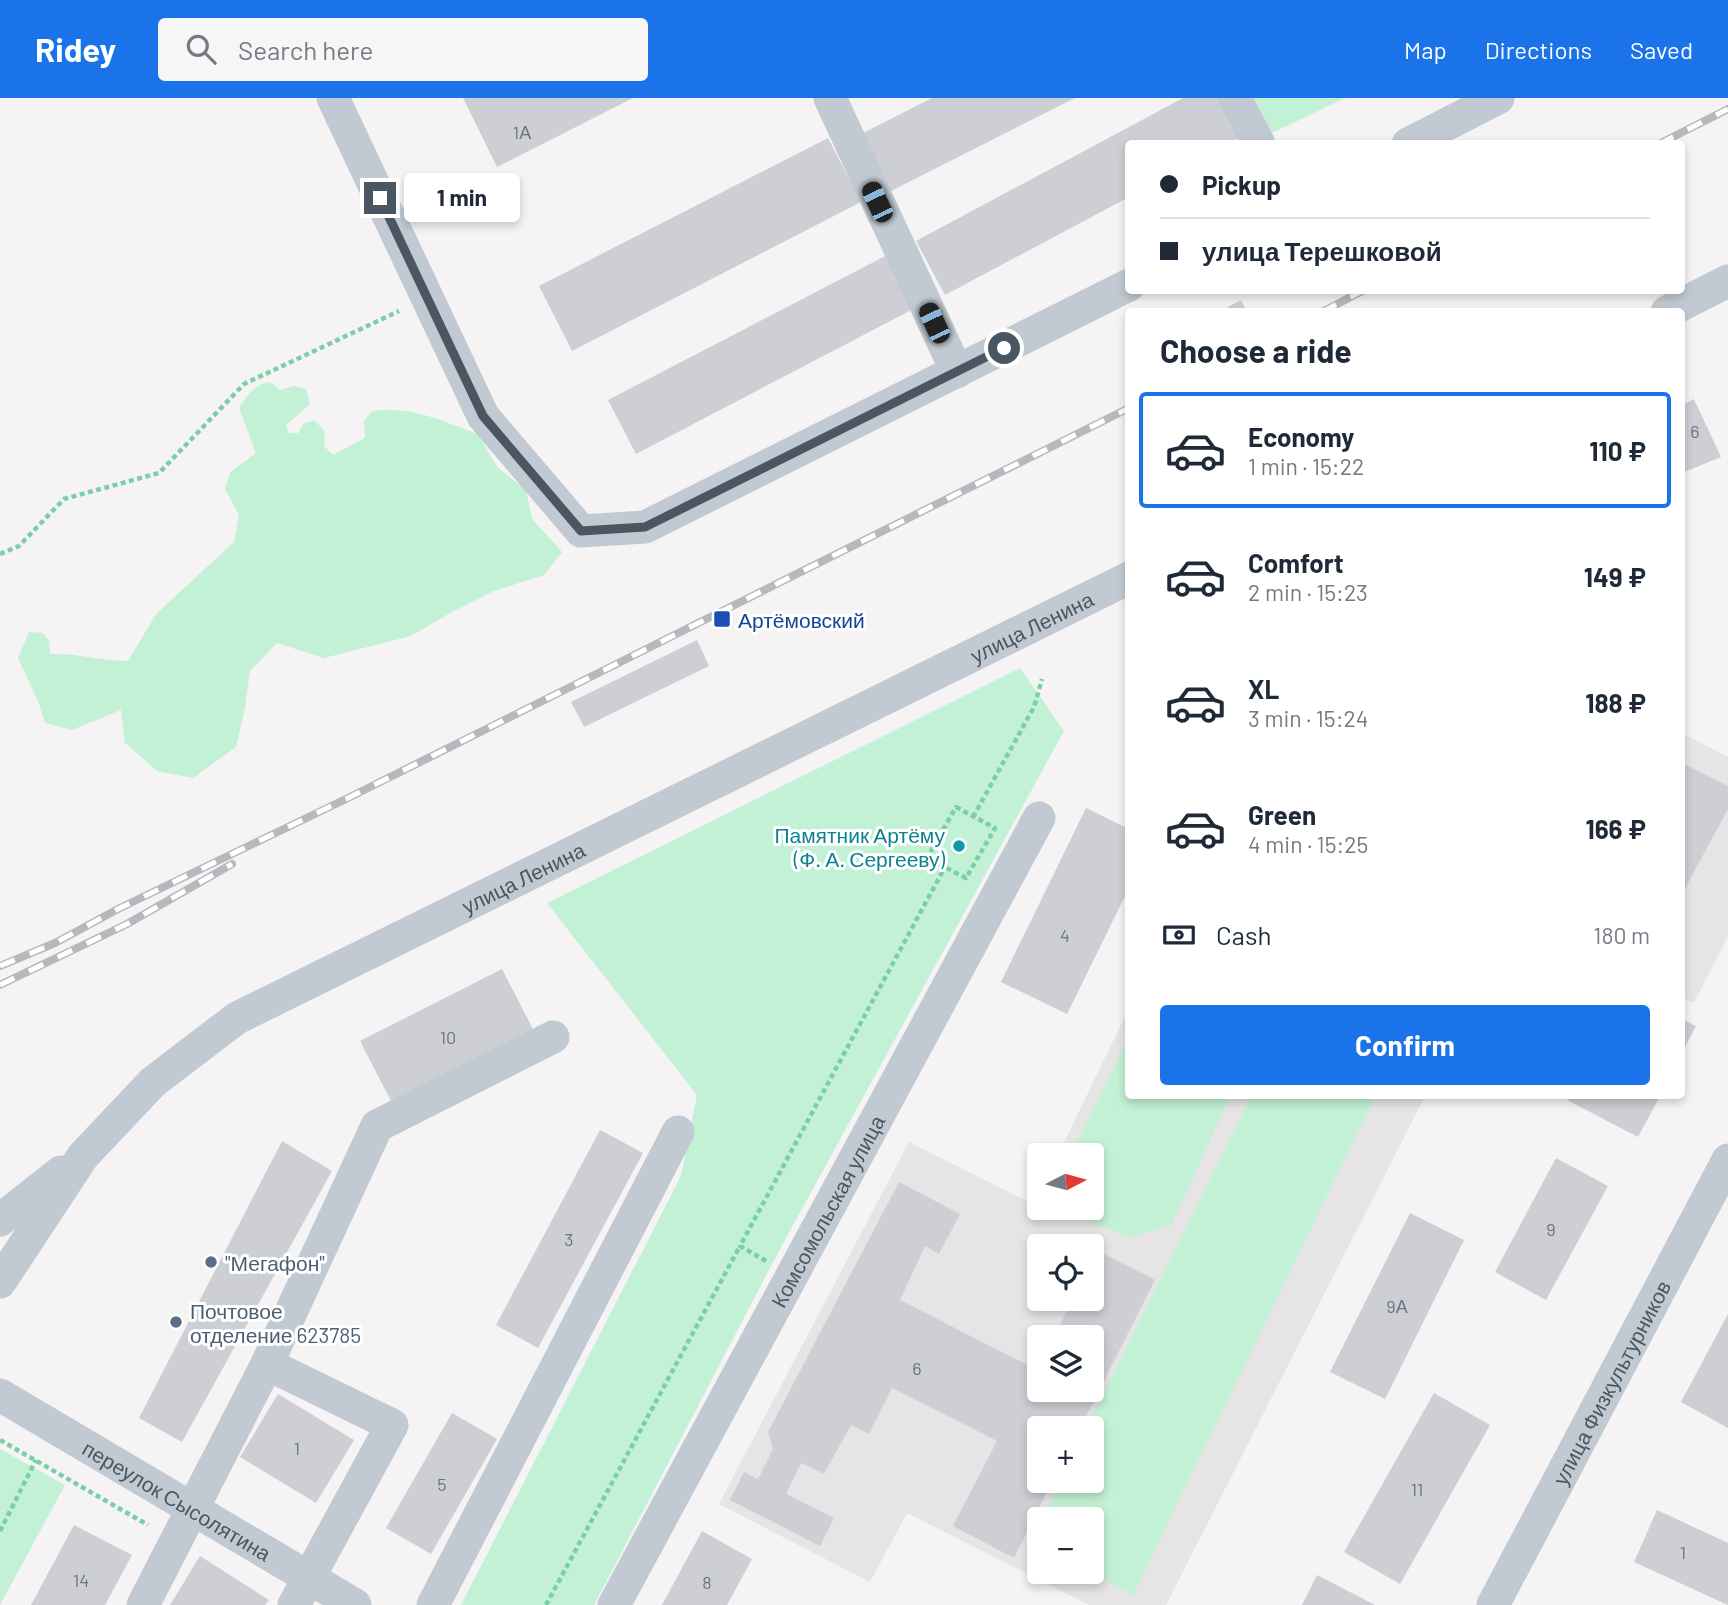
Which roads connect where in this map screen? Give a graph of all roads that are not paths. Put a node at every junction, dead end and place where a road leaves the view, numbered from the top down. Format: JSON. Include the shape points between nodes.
{"nodes":[{"id":1,"x":333,"y":98,"type":"edge"},
{"id":2,"x":830,"y":98,"type":"edge"},
{"id":3,"x":1235,"y":98,"type":"edge"},
{"id":4,"x":1498,"y":98,"type":"edge"},
{"id":5,"x":1257,"y":140,"type":"edge"},
{"id":6,"x":1416,"y":140,"type":"edge"},
{"id":7,"x":1728,"y":281,"type":"edge"},
{"id":8,"x":1125,"y":287,"type":"edge"},
{"id":9,"x":1675,"y":308,"type":"edge"},
{"id":10,"x":957,"y":372,"type":"junction"},
{"id":11,"x":1125,"y":580,"type":"edge"},
{"id":12,"x":1039,"y":818,"type":"dead end"},
{"id":13,"x":553,"y":1037,"type":"dead end"},
{"id":14,"x":678,"y":1132,"type":"dead end"},
{"id":15,"x":83,"y":1156,"type":"junction"},
{"id":16,"x":1728,"y":1160,"type":"edge"},
{"id":17,"x":0,"y":1220,"type":"edge"},
{"id":18,"x":0,"y":1282,"type":"edge"},
{"id":19,"x":267,"y":1364,"type":"junction"},
{"id":20,"x":0,"y":1395,"type":"edge"},
{"id":21,"x":193,"y":1510,"type":"junction"},
{"id":22,"x":301,"y":1591,"type":"edge"},
{"id":23,"x":143,"y":1605,"type":"edge"},
{"id":24,"x":355,"y":1605,"type":"edge"},
{"id":25,"x":433,"y":1605,"type":"edge"},
{"id":26,"x":614,"y":1605,"type":"edge"},
{"id":27,"x":1493,"y":1605,"type":"edge"}],
"edges":[{"from":1,"to":10,"type":"street","via":[[483,416],[581,531],[645,527]]},
{"from":2,"to":10,"type":"street"},
{"from":3,"to":5,"type":"street"},
{"from":4,"to":6,"type":"street"},
{"from":7,"to":9,"type":"street"},
{"from":8,"to":10,"type":"street"},
{"from":11,"to":15,"type":"street","name":"улица Ленина","via":[[237,1018],[153,1082]]},
{"from":12,"to":26,"type":"street","name":"Комсомольская улица"},
{"from":13,"to":19,"type":"street","via":[[377,1126]]},
{"from":14,"to":25,"type":"street"},
{"from":15,"to":17,"type":"street"},
{"from":15,"to":18,"type":"street","name":"улица Ленина"},
{"from":16,"to":27,"type":"street","name":"улица Физкультурников"},
{"from":19,"to":21,"type":"street"},
{"from":19,"to":22,"type":"street","via":[[392,1425]]},
{"from":20,"to":21,"type":"street","name":"переулок Сысолятина"},
{"from":21,"to":22,"type":"street","name":"переулок Сысолятина"},
{"from":21,"to":23,"type":"street"},
{"from":22,"to":24,"type":"street","name":"переулок Сысолятина"}]}
